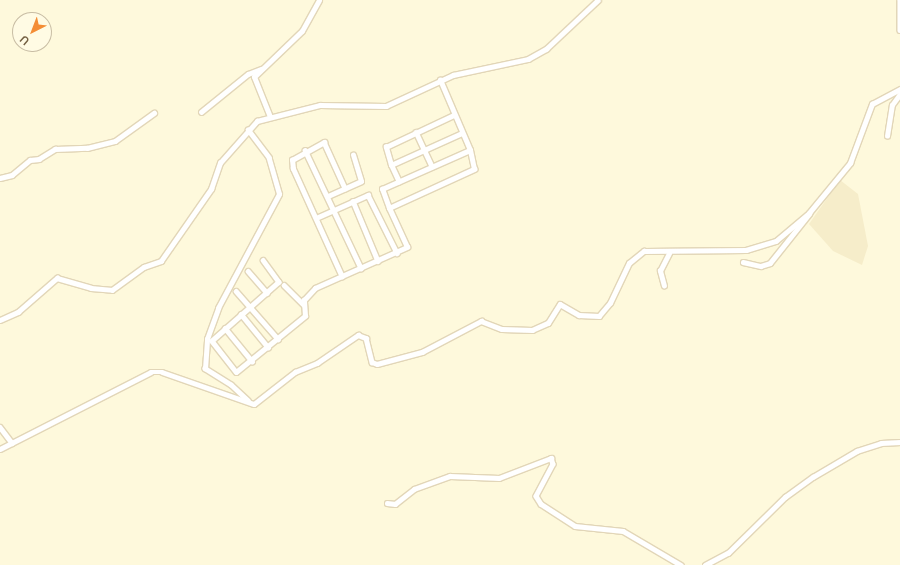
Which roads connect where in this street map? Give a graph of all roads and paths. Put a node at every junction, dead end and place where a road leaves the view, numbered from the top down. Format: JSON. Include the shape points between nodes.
{"nodes":[{"id":1,"x":319,"y":0,"type":"edge"},
{"id":2,"x":598,"y":0,"type":"edge"},
{"id":3,"x":900,"y":0,"type":"edge"},
{"id":4,"x":900,"y":30,"type":"edge"},
{"id":5,"x":261,"y":69,"type":"junction"},
{"id":6,"x":440,"y":80,"type":"junction"},
{"id":7,"x":900,"y":89,"type":"edge"},
{"id":8,"x":900,"y":94,"type":"edge"},
{"id":9,"x":201,"y":112,"type":"dead end"},
{"id":10,"x":154,"y":113,"type":"dead end"},
{"id":11,"x":454,"y":115,"type":"junction"},
{"id":12,"x":270,"y":117,"type":"junction"},
{"id":13,"x":248,"y":130,"type":"junction"},
{"id":14,"x":416,"y":132,"type":"junction"},
{"id":15,"x":462,"y":132,"type":"junction"},
{"id":16,"x":887,"y":136,"type":"dead end"},
{"id":17,"x":305,"y":150,"type":"junction"},
{"id":18,"x":424,"y":150,"type":"junction"},
{"id":19,"x":470,"y":150,"type":"junction"},
{"id":20,"x":353,"y":155,"type":"dead end"},
{"id":21,"x":391,"y":165,"type":"junction"},
{"id":22,"x":432,"y":167,"type":"junction"},
{"id":23,"x":0,"y":178,"type":"edge"},
{"id":24,"x":398,"y":182,"type":"junction"},
{"id":25,"x":345,"y":188,"type":"junction"},
{"id":26,"x":328,"y":196,"type":"junction"},
{"id":27,"x":353,"y":201,"type":"junction"},
{"id":28,"x":389,"y":208,"type":"junction"},
{"id":29,"x":334,"y":209,"type":"junction"},
{"id":30,"x":809,"y":213,"type":"junction"},
{"id":31,"x":316,"y":218,"type":"junction"},
{"id":32,"x":397,"y":253,"type":"junction"},
{"id":33,"x":669,"y":253,"type":"junction"},
{"id":34,"x":263,"y":260,"type":"dead end"},
{"id":35,"x":378,"y":261,"type":"junction"},
{"id":36,"x":743,"y":262,"type":"dead end"},
{"id":37,"x":361,"y":268,"type":"junction"},
{"id":38,"x":248,"y":271,"type":"dead end"},
{"id":39,"x":342,"y":278,"type":"junction"},
{"id":40,"x":284,"y":285,"type":"dead end"},
{"id":41,"x":664,"y":286,"type":"dead end"},
{"id":42,"x":236,"y":291,"type":"dead end"},
{"id":43,"x":267,"y":293,"type":"junction"},
{"id":44,"x":304,"y":305,"type":"junction"},
{"id":45,"x":250,"y":307,"type":"junction"},
{"id":46,"x":241,"y":314,"type":"junction"},
{"id":47,"x":0,"y":320,"type":"edge"},
{"id":48,"x":225,"y":328,"type":"junction"},
{"id":49,"x":278,"y":339,"type":"junction"},
{"id":50,"x":268,"y":347,"type":"junction"},
{"id":51,"x":252,"y":361,"type":"junction"},
{"id":52,"x":248,"y":402,"type":"junction"},
{"id":53,"x":0,"y":427,"type":"edge"},
{"id":54,"x":900,"y":442,"type":"edge"},
{"id":55,"x":12,"y":443,"type":"junction"},
{"id":56,"x":0,"y":449,"type":"edge"},
{"id":57,"x":387,"y":503,"type":"dead end"},
{"id":58,"x":681,"y":565,"type":"edge"},
{"id":59,"x":705,"y":565,"type":"edge"}],
"edges":[{"from":1,"to":5,"type":"street","via":[[302,30],[278,58]]},
{"from":2,"to":6,"type":"street","via":[[537,55]]},
{"from":3,"to":4,"type":"street"},
{"from":5,"to":9,"type":"street","via":[[248,74]]},
{"from":5,"to":12,"type":"street","via":[[254,80],[265,97]]},
{"from":6,"to":11,"type":"street"},
{"from":6,"to":12,"type":"street","via":[[386,106],[320,105]]},
{"from":7,"to":30,"type":"street","via":[[872,104],[854,157]]},
{"from":8,"to":16,"type":"street","via":[[892,104]]},
{"from":10,"to":23,"type":"street","via":[[115,141],[87,148],[55,149],[39,159],[30,160],[12,175]]},
{"from":11,"to":14,"type":"street"},
{"from":11,"to":15,"type":"street"},
{"from":12,"to":13,"type":"street"},
{"from":13,"to":47,"type":"street","via":[[220,163],[211,189],[161,261],[144,267],[112,290],[91,288],[57,278],[18,312]]},
{"from":13,"to":52,"type":"street","via":[[269,158],[279,194],[218,308],[207,339],[205,369],[231,385]]},
{"from":14,"to":18,"type":"street"},
{"from":14,"to":21,"type":"street","via":[[385,148]]},
{"from":15,"to":18,"type":"street"},
{"from":15,"to":19,"type":"street"},
{"from":17,"to":25,"type":"street","via":[[324,142]]},
{"from":17,"to":26,"type":"street"},
{"from":17,"to":31,"type":"street","via":[[291,163]]},
{"from":18,"to":21,"type":"street"},
{"from":18,"to":22,"type":"street"},
{"from":19,"to":22,"type":"street"},
{"from":19,"to":28,"type":"street","via":[[474,170]]},
{"from":20,"to":25,"type":"street","via":[[362,179]]},
{"from":21,"to":24,"type":"street"},
{"from":22,"to":24,"type":"street"},
{"from":24,"to":28,"type":"street","via":[[382,189]]},
{"from":25,"to":26,"type":"street"},
{"from":26,"to":29,"type":"street"},
{"from":27,"to":29,"type":"street"},
{"from":27,"to":32,"type":"street","via":[[368,195],[373,199]]},
{"from":27,"to":35,"type":"street"},
{"from":28,"to":32,"type":"street","via":[[408,245]]},
{"from":29,"to":31,"type":"street"},
{"from":29,"to":37,"type":"street"},
{"from":30,"to":33,"type":"street","via":[[776,241],[759,248]]},
{"from":30,"to":36,"type":"street","via":[[770,263],[762,266]]},
{"from":31,"to":39,"type":"street"},
{"from":32,"to":35,"type":"street"},
{"from":33,"to":41,"type":"street","via":[[660,271]]},
{"from":33,"to":52,"type":"street","via":[[648,250],[632,259],[610,303],[599,316],[578,315],[560,304],[548,323],[532,330],[502,329],[481,321],[422,352],[377,364],[372,362],[366,338],[358,335],[317,363],[295,372],[261,401]]},
{"from":34,"to":43,"type":"street","via":[[280,280]]},
{"from":35,"to":37,"type":"street"},
{"from":37,"to":39,"type":"street"},
{"from":38,"to":43,"type":"street"},
{"from":39,"to":44,"type":"street","via":[[315,288]]},
{"from":40,"to":44,"type":"street"},
{"from":42,"to":45,"type":"street"},
{"from":43,"to":45,"type":"street"},
{"from":44,"to":49,"type":"street","via":[[306,316]]},
{"from":45,"to":46,"type":"street"},
{"from":45,"to":49,"type":"street"},
{"from":46,"to":48,"type":"street"},
{"from":46,"to":50,"type":"street"},
{"from":48,"to":51,"type":"street"},
{"from":48,"to":51,"type":"street","via":[[212,342],[226,362],[238,372]]},
{"from":49,"to":50,"type":"street"},
{"from":50,"to":51,"type":"street"},
{"from":52,"to":55,"type":"street","via":[[155,371],[62,414]]},
{"from":53,"to":55,"type":"street"},
{"from":54,"to":59,"type":"street","via":[[880,443],[857,451],[813,477],[785,497],[728,553]]},
{"from":55,"to":56,"type":"street"},
{"from":57,"to":58,"type":"street","via":[[395,504],[414,488],[450,476],[499,478],[551,458],[553,464],[536,496],[541,504],[575,526],[623,531]]}]}
